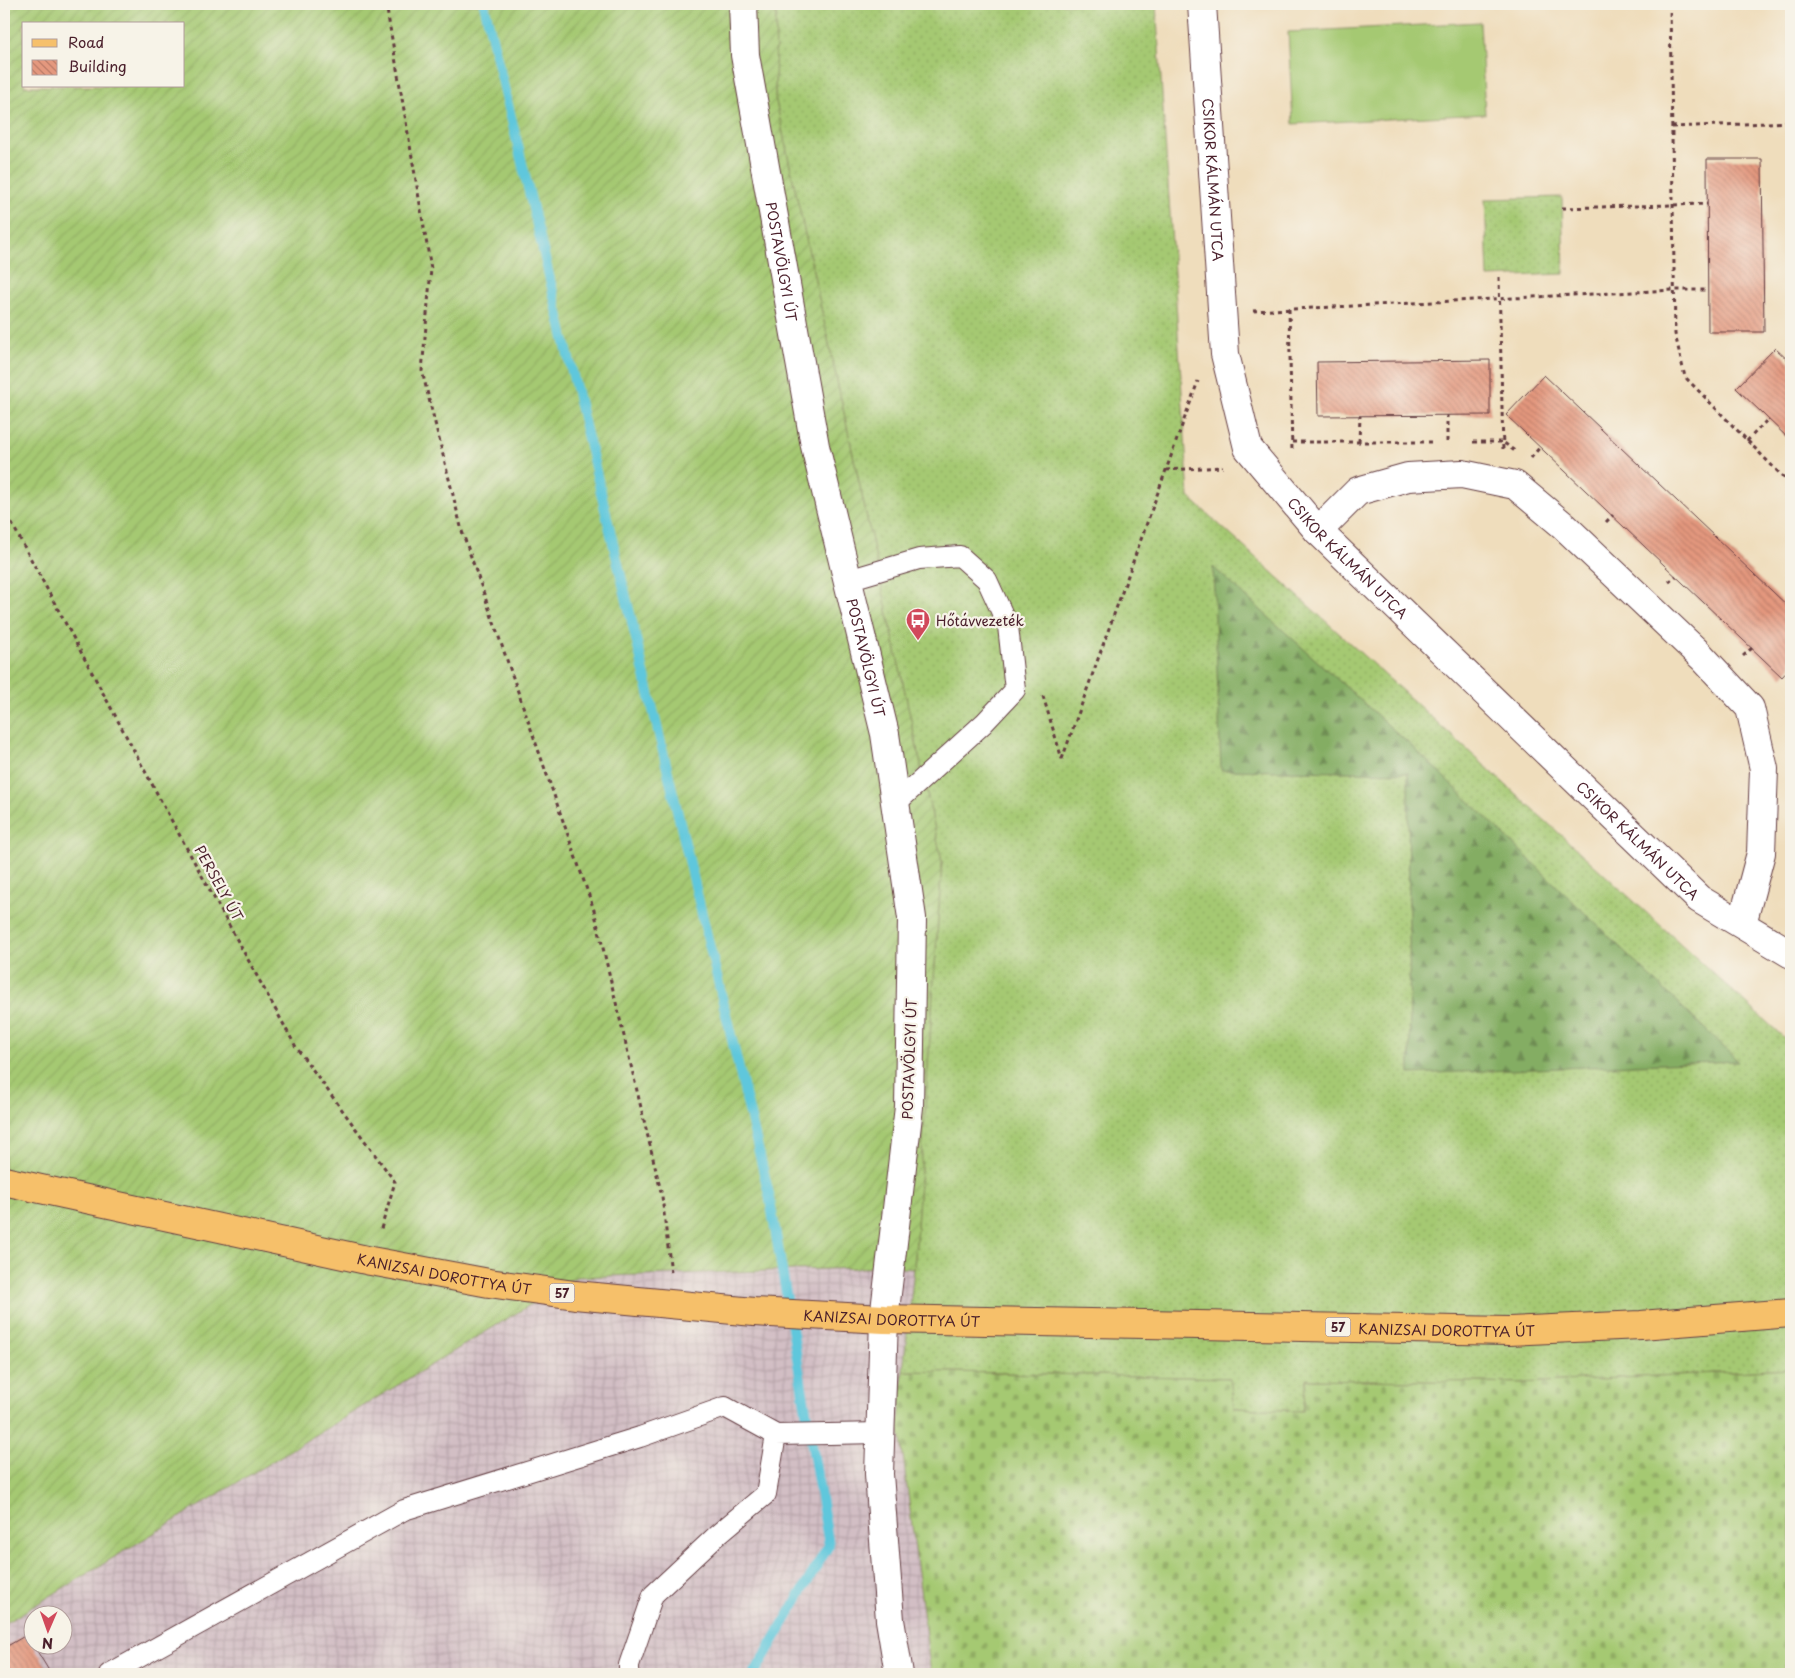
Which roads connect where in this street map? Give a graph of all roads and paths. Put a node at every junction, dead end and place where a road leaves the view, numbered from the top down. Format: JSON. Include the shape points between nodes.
{"nodes":[{"id":1,"x":386,"y":4,"type":"edge"},
{"id":2,"x":743,"y":4,"type":"edge"},
{"id":3,"x":1202,"y":4,"type":"edge"},
{"id":4,"x":1670,"y":4,"type":"edge"},
{"id":5,"x":1791,"y":122,"type":"edge"},
{"id":6,"x":1672,"y":127,"type":"junction"},
{"id":7,"x":1707,"y":204,"type":"dead end"},
{"id":8,"x":1673,"y":205,"type":"junction"},
{"id":9,"x":1562,"y":208,"type":"dead end"},
{"id":10,"x":1498,"y":277,"type":"dead end"},
{"id":11,"x":1674,"y":290,"type":"junction"},
{"id":12,"x":1708,"y":290,"type":"dead end"},
{"id":13,"x":1499,"y":299,"type":"junction"},
{"id":14,"x":1289,"y":309,"type":"junction"},
{"id":15,"x":1222,"y":313,"type":"junction"},
{"id":16,"x":1195,"y":389,"type":"dead end"},
{"id":17,"x":1448,"y":415,"type":"dead end"},
{"id":18,"x":1360,"y":416,"type":"dead end"},
{"id":19,"x":1768,"y":419,"type":"dead end"},
{"id":20,"x":1747,"y":441,"type":"junction"},
{"id":21,"x":1359,"y":442,"type":"dead end"},
{"id":22,"x":1447,"y":442,"type":"dead end"},
{"id":23,"x":1540,"y":447,"type":"dead end"},
{"id":24,"x":1528,"y":460,"type":"dead end"},
{"id":25,"x":1262,"y":465,"type":"junction"},
{"id":26,"x":1166,"y":470,"type":"junction"},
{"id":27,"x":1504,"y":484,"type":"junction"},
{"id":28,"x":1791,"y":485,"type":"edge"},
{"id":29,"x":1293,"y":502,"type":"junction"},
{"id":30,"x":4,"y":509,"type":"edge"},
{"id":31,"x":1318,"y":531,"type":"junction"},
{"id":32,"x":848,"y":580,"type":"junction"},
{"id":33,"x":1042,"y":693,"type":"dead end"},
{"id":34,"x":895,"y":804,"type":"junction"},
{"id":35,"x":1742,"y":924,"type":"junction"},
{"id":36,"x":1791,"y":954,"type":"edge"},
{"id":37,"x":4,"y":1181,"type":"edge"},
{"id":38,"x":371,"y":1261,"type":"junction"},
{"id":39,"x":673,"y":1306,"type":"junction"},
{"id":40,"x":1791,"y":1312,"type":"edge"},
{"id":41,"x":884,"y":1319,"type":"junction"},
{"id":42,"x":881,"y":1433,"type":"junction"},
{"id":43,"x":776,"y":1435,"type":"junction"},
{"id":44,"x":108,"y":1674,"type":"edge"},
{"id":45,"x":628,"y":1674,"type":"edge"},
{"id":46,"x":899,"y":1674,"type":"edge"}],
"edges":[{"from":1,"to":39,"type":"path","via":[[431,269],[422,371],[462,531],[594,910],[662,1196]]},
{"from":2,"to":32,"type":"street","name":"POSTAVÖLGYI ÚT","via":[[746,55],[815,446]]},
{"from":3,"to":15,"type":"street","name":"CSIKOR KÁLMÁN UTCA"},
{"from":4,"to":6,"type":"path"},
{"from":5,"to":6,"type":"path"},
{"from":6,"to":8,"type":"path"},
{"from":7,"to":8,"type":"path"},
{"from":8,"to":9,"type":"path"},
{"from":8,"to":11,"type":"path"},
{"from":10,"to":13,"type":"path"},
{"from":11,"to":12,"type":"path"},
{"from":11,"to":13,"type":"path"},
{"from":11,"to":20,"type":"path","via":[[1675,334],[1684,377]]},
{"from":13,"to":14,"type":"path"},
{"from":13,"to":27,"type":"path"},
{"from":14,"to":15,"type":"path"},
{"from":14,"to":29,"type":"path"},
{"from":15,"to":25,"type":"street","name":"CSIKOR KÁLMÁN UTCA","via":[[1225,354],[1248,448]]},
{"from":16,"to":26,"type":"path"},
{"from":17,"to":22,"type":"path"},
{"from":18,"to":21,"type":"path"},
{"from":19,"to":20,"type":"path"},
{"from":20,"to":28,"type":"path"},
{"from":23,"to":24,"type":"path"},
{"from":25,"to":26,"type":"path"},
{"from":25,"to":29,"type":"street","name":"CSIKOR KÁLMÁN UTCA"},
{"from":26,"to":33,"type":"path","via":[[1062,759]]},
{"from":27,"to":31,"type":"street","via":[[1462,474],[1408,477],[1358,491]]},
{"from":27,"to":35,"type":"street","via":[[1515,485],[1564,526],[1702,657],[1750,708],[1764,769],[1761,853]]},
{"from":29,"to":31,"type":"street","name":"CSIKOR KÁLMÁN UTCA"},
{"from":30,"to":38,"type":"path","name":"PERSELY ÚT","via":[[296,1047],[395,1182]]},
{"from":31,"to":35,"type":"street","name":"CSIKOR KÁLMÁN UTCA","via":[[1699,899]]},
{"from":32,"to":34,"type":"street","name":"POSTAVÖLGYI ÚT","via":[[885,734]]},
{"from":32,"to":34,"type":"lane","via":[[918,559],[960,556],[987,580],[1008,626],[1015,690],[984,723]]},
{"from":34,"to":41,"type":"street","name":"POSTAVÖLGYI ÚT","via":[[912,918],[909,1107]]},
{"from":35,"to":36,"type":"street","name":"CSIKOR KÁLMÁN UTCA"},
{"from":37,"to":38,"type":"main road","name":"KANIZSAI DOROTTYA ÚT","number":"57"},
{"from":38,"to":39,"type":"main road","name":"KANIZSAI DOROTTYA ÚT","number":"57","via":[[489,1283]]},
{"from":39,"to":41,"type":"main road","name":"KANIZSAI DOROTTYA ÚT","number":"57"},
{"from":40,"to":41,"type":"main road","name":"KANIZSAI DOROTTYA ÚT","number":"57","via":[[1641,1325],[1510,1331]]},
{"from":41,"to":42,"type":"street","name":"POSTAVÖLGYI ÚT"},
{"from":42,"to":43,"type":"lane"},
{"from":42,"to":46,"type":"street","name":"POSTAVÖLGYI ÚT","via":[[879,1474],[890,1620]]},
{"from":43,"to":44,"type":"lane","via":[[725,1407],[640,1437],[404,1510]]},
{"from":43,"to":45,"type":"lane","via":[[766,1494],[653,1595]]}]}
